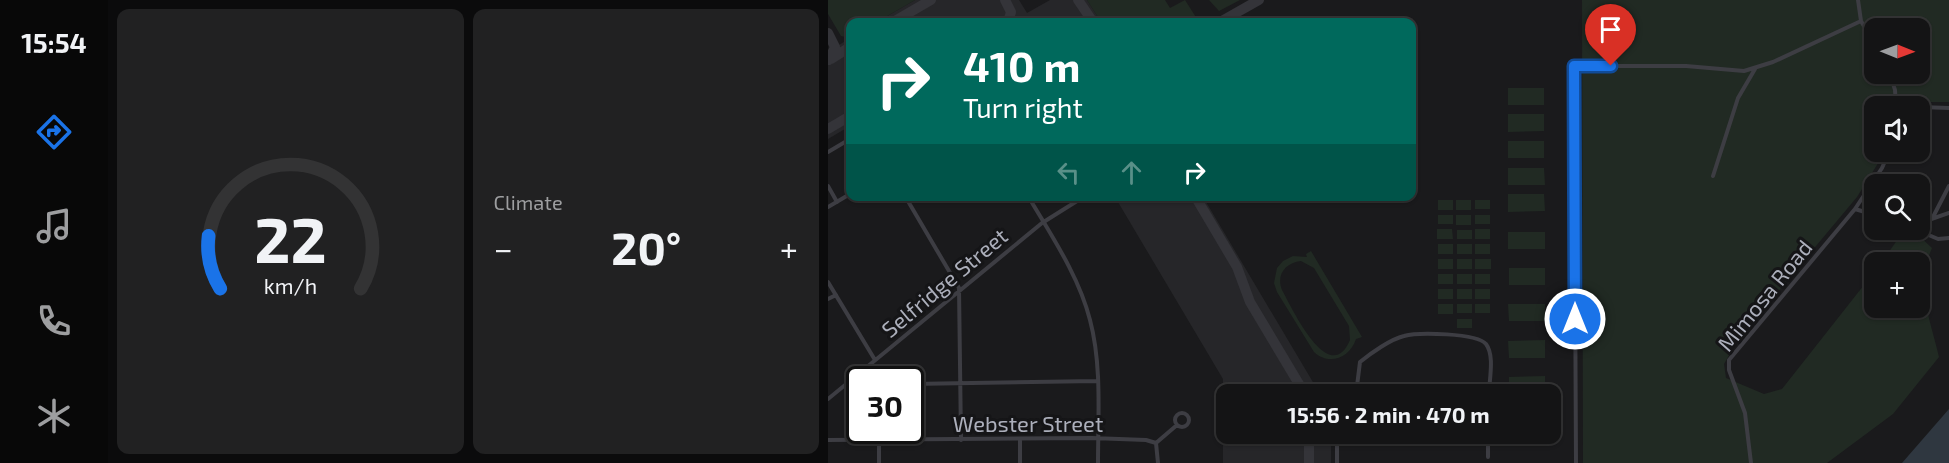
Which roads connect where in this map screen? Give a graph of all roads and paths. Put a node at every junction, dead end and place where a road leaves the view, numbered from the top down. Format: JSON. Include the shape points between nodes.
{"nodes":[{"id":1,"x":1858,"y":0,"type":"edge"},
{"id":2,"x":1861,"y":21,"type":"junction"},
{"id":3,"x":1864,"y":26,"type":"edge"},
{"id":4,"x":1755,"y":68,"type":"junction"},
{"id":5,"x":1930,"y":107,"type":"edge"},
{"id":6,"x":1949,"y":108,"type":"edge"},
{"id":7,"x":846,"y":141,"type":"edge"},
{"id":8,"x":828,"y":152,"type":"edge"},
{"id":9,"x":1885,"y":162,"type":"edge"},
{"id":10,"x":1713,"y":176,"type":"dead end"},
{"id":11,"x":828,"y":186,"type":"edge"},
{"id":12,"x":1949,"y":186,"type":"edge"},
{"id":13,"x":846,"y":196,"type":"edge"},
{"id":14,"x":908,"y":201,"type":"edge"},
{"id":15,"x":1031,"y":201,"type":"edge"},
{"id":16,"x":1077,"y":201,"type":"edge"},
{"id":17,"x":837,"y":202,"type":"junction"},
{"id":18,"x":828,"y":207,"type":"edge"},
{"id":19,"x":1855,"y":209,"type":"junction"},
{"id":20,"x":1864,"y":212,"type":"edge"},
{"id":21,"x":1949,"y":213,"type":"edge"},
{"id":22,"x":1933,"y":217,"type":"junction"},
{"id":23,"x":1930,"y":218,"type":"edge"},
{"id":24,"x":1042,"y":223,"type":"junction"},
{"id":25,"x":1930,"y":236,"type":"edge"},
{"id":26,"x":1949,"y":238,"type":"edge"},
{"id":27,"x":828,"y":282,"type":"edge"},
{"id":28,"x":959,"y":291,"type":"junction"},
{"id":29,"x":836,"y":295,"type":"junction"},
{"id":30,"x":828,"y":299,"type":"edge"},
{"id":31,"x":875,"y":360,"type":"junction"},
{"id":32,"x":868,"y":366,"type":"edge"},
{"id":33,"x":1097,"y":381,"type":"junction"},
{"id":34,"x":846,"y":384,"type":"edge"},
{"id":35,"x":924,"y":384,"type":"edge"},
{"id":36,"x":961,"y":384,"type":"junction"},
{"id":37,"x":1357,"y":384,"type":"edge"},
{"id":38,"x":1489,"y":384,"type":"edge"},
{"id":39,"x":828,"y":399,"type":"edge"},
{"id":40,"x":1177,"y":425,"type":"dead end"},
{"id":41,"x":1020,"y":439,"type":"junction"},
{"id":42,"x":1098,"y":439,"type":"junction"},
{"id":43,"x":828,"y":440,"type":"edge"},
{"id":44,"x":846,"y":440,"type":"edge"},
{"id":45,"x":924,"y":440,"type":"edge"},
{"id":46,"x":961,"y":440,"type":"junction"},
{"id":47,"x":1156,"y":443,"type":"junction"},
{"id":48,"x":879,"y":444,"type":"edge"},
{"id":49,"x":1337,"y":444,"type":"edge"},
{"id":50,"x":1488,"y":444,"type":"edge"},
{"id":51,"x":1488,"y":457,"type":"dead end"},
{"id":52,"x":879,"y":463,"type":"edge"},
{"id":53,"x":1020,"y":463,"type":"edge"},
{"id":54,"x":1098,"y":463,"type":"edge"},
{"id":55,"x":1158,"y":463,"type":"edge"},
{"id":56,"x":1337,"y":463,"type":"edge"},
{"id":57,"x":1576,"y":463,"type":"edge"},
{"id":58,"x":1751,"y":463,"type":"edge"}],
"edges":[{"from":1,"to":2,"type":"street"},
{"from":2,"to":3,"type":"street"},
{"from":2,"to":4,"type":"street"},
{"from":4,"to":10,"type":"street","via":[[1738,98]]},
{"from":4,"to":57,"type":"street","via":[[1732,72],[1686,66],[1574,66]]},
{"from":5,"to":6,"type":"street"},
{"from":7,"to":8,"type":"street"},
{"from":9,"to":19,"type":"street"},
{"from":11,"to":17,"type":"street"},
{"from":12,"to":22,"type":"street"},
{"from":13,"to":17,"type":"street"},
{"from":14,"to":28,"type":"street"},
{"from":15,"to":24,"type":"street"},
{"from":16,"to":24,"type":"street","name":"Selfridge Street"},
{"from":17,"to":18,"type":"street"},
{"from":19,"to":20,"type":"street"},
{"from":19,"to":58,"type":"street","name":"Mimosa Road","via":[[1729,360],[1745,412]]},
{"from":21,"to":22,"type":"street"},
{"from":22,"to":23,"type":"street"},
{"from":24,"to":28,"type":"street","name":"Selfridge Street"},
{"from":24,"to":33,"type":"street","via":[[1088,311]]},
{"from":25,"to":26,"type":"street"},
{"from":27,"to":29,"type":"street"},
{"from":28,"to":31,"type":"street","name":"Selfridge Street"},
{"from":28,"to":36,"type":"street"},
{"from":29,"to":30,"type":"street"},
{"from":29,"to":31,"type":"street"},
{"from":31,"to":32,"type":"street","name":"Selfridge Street"},
{"from":33,"to":36,"type":"street"},
{"from":33,"to":42,"type":"street"},
{"from":34,"to":39,"type":"street","name":"Selfridge Street"},
{"from":35,"to":36,"type":"street"},
{"from":36,"to":46,"type":"street"},
{"from":37,"to":38,"type":"street","via":[[1360,362],[1401,337],[1412,335],[1469,336],[1482,341],[1490,353]]},
{"from":40,"to":47,"type":"street"},
{"from":41,"to":42,"type":"street","name":"Webster Street"},
{"from":41,"to":46,"type":"street","name":"Webster Street"},
{"from":41,"to":53,"type":"street"},
{"from":42,"to":47,"type":"street","name":"Webster Street"},
{"from":42,"to":54,"type":"street"},
{"from":43,"to":44,"type":"street","name":"Webster Street"},
{"from":45,"to":46,"type":"street","name":"Webster Street"},
{"from":47,"to":55,"type":"street"},
{"from":48,"to":52,"type":"street"},
{"from":49,"to":56,"type":"street"},
{"from":50,"to":51,"type":"street"}]}
